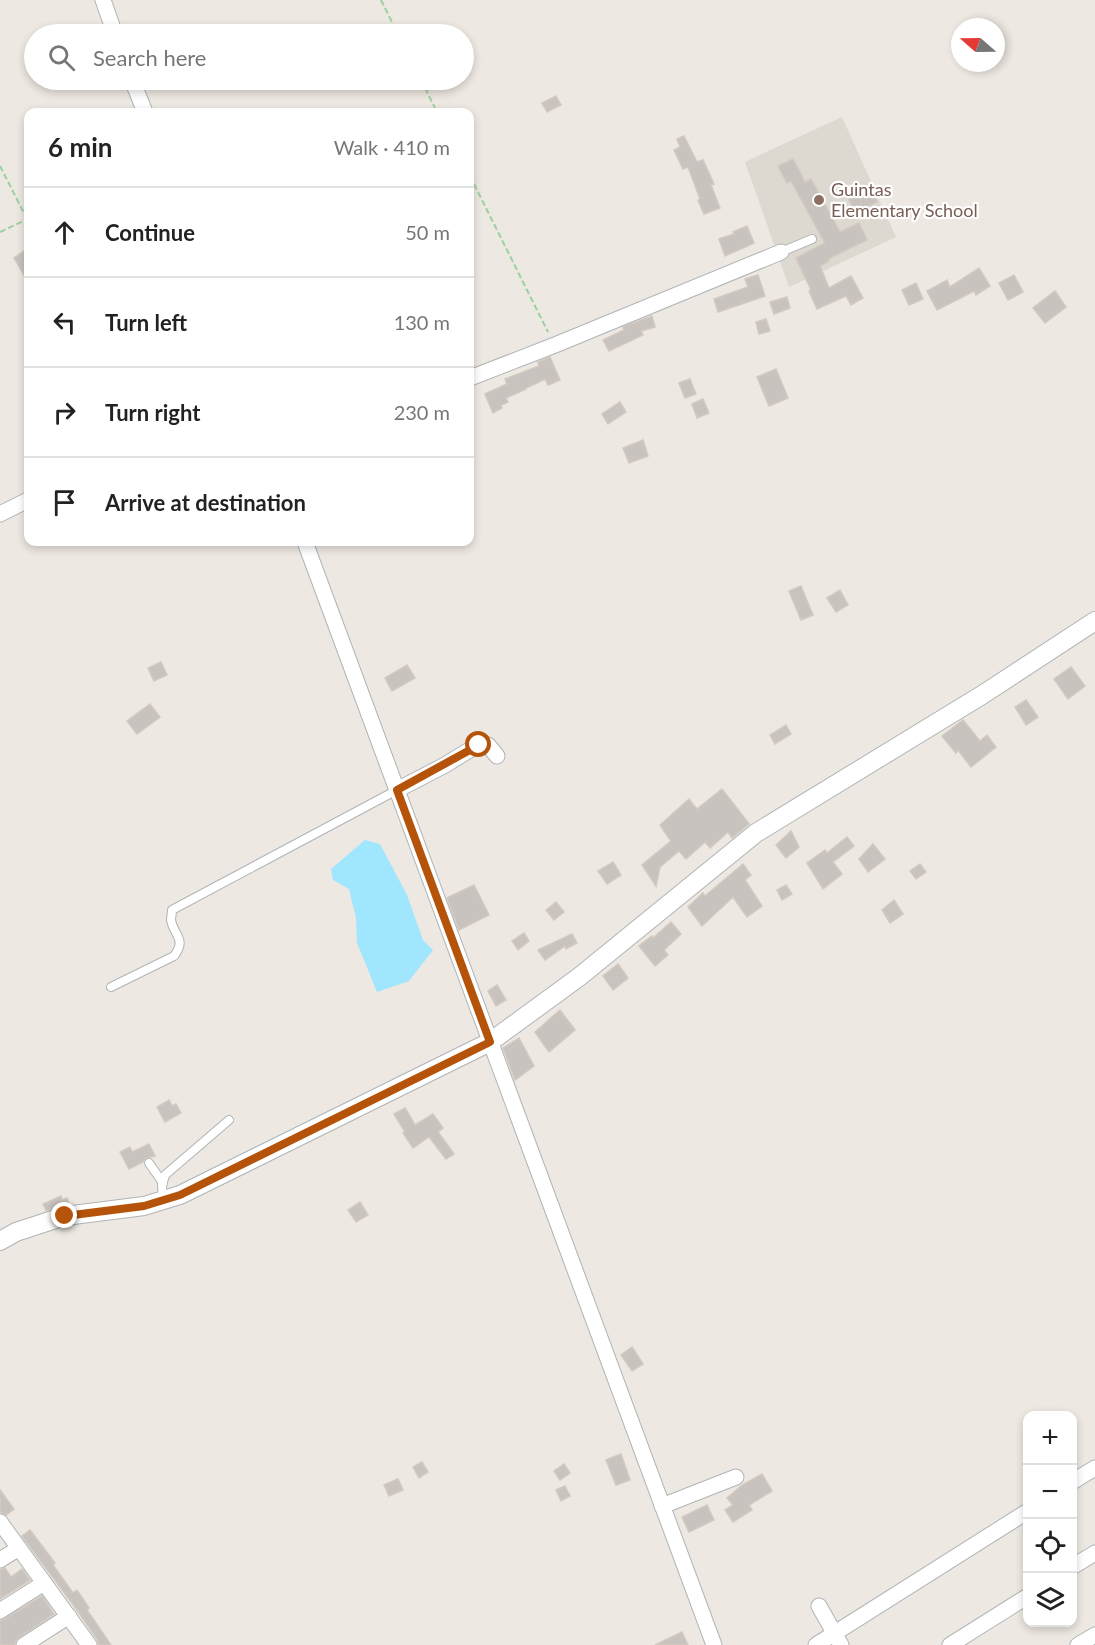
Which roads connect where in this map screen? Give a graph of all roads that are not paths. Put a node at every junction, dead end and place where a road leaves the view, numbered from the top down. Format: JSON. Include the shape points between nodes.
{"nodes":[{"id":1,"x":103,"y":0,"type":"edge"},
{"id":2,"x":112,"y":24,"type":"edge"},
{"id":3,"x":136,"y":90,"type":"edge"},
{"id":4,"x":143,"y":108,"type":"edge"},
{"id":5,"x":812,"y":239,"type":"dead end"},
{"id":6,"x":782,"y":252,"type":"joint"},
{"id":7,"x":474,"y":376,"type":"edge"},
{"id":8,"x":24,"y":502,"type":"edge"},
{"id":9,"x":0,"y":514,"type":"edge"},
{"id":10,"x":306,"y":546,"type":"edge"},
{"id":11,"x":1095,"y":621,"type":"edge"},
{"id":12,"x":496,"y":756,"type":"dead end"},
{"id":13,"x":397,"y":790,"type":"junction"},
{"id":14,"x":111,"y":987,"type":"dead end"},
{"id":15,"x":490,"y":1042,"type":"junction"},
{"id":16,"x":229,"y":1120,"type":"dead end"},
{"id":17,"x":149,"y":1163,"type":"dead end"},
{"id":18,"x":163,"y":1191,"type":"junction"},
{"id":19,"x":0,"y":1240,"type":"edge"},
{"id":20,"x":1095,"y":1468,"type":"edge"},
{"id":21,"x":736,"y":1477,"type":"dead end"},
{"id":22,"x":1077,"y":1479,"type":"edge"},
{"id":23,"x":662,"y":1506,"type":"junction"},
{"id":24,"x":1023,"y":1514,"type":"edge"},
{"id":25,"x":0,"y":1522,"type":"edge"},
{"id":26,"x":19,"y":1548,"type":"junction"},
{"id":27,"x":1095,"y":1553,"type":"edge"},
{"id":28,"x":0,"y":1560,"type":"edge"},
{"id":29,"x":1077,"y":1564,"type":"edge"},
{"id":30,"x":44,"y":1583,"type":"junction"},
{"id":31,"x":1023,"y":1599,"type":"edge"},
{"id":32,"x":819,"y":1606,"type":"dead end"},
{"id":33,"x":0,"y":1611,"type":"edge"},
{"id":34,"x":69,"y":1616,"type":"junction"},
{"id":35,"x":1095,"y":1635,"type":"edge"},
{"id":36,"x":838,"y":1640,"type":"edge"},
{"id":37,"x":24,"y":1645,"type":"edge"},
{"id":38,"x":89,"y":1645,"type":"edge"},
{"id":39,"x":714,"y":1645,"type":"edge"},
{"id":40,"x":816,"y":1645,"type":"edge"},
{"id":41,"x":950,"y":1645,"type":"edge"},
{"id":42,"x":1078,"y":1645,"type":"edge"}],
"edges":[{"from":1,"to":2,"type":"street"},
{"from":3,"to":4,"type":"street"},
{"from":5,"to":6,"type":"lane"},
{"from":6,"to":7,"type":"street"},
{"from":8,"to":9,"type":"street"},
{"from":10,"to":13,"type":"street"},
{"from":11,"to":15,"type":"street","via":[[756,833],[579,977]]},
{"from":12,"to":13,"type":"street","via":[[488,746],[479,745]]},
{"from":13,"to":14,"type":"lane","via":[[172,910],[179,950]]},
{"from":13,"to":15,"type":"street"},
{"from":15,"to":18,"type":"street","via":[[180,1195]]},
{"from":15,"to":23,"type":"street"},
{"from":16,"to":18,"type":"lane","via":[[165,1175]]},
{"from":17,"to":18,"type":"lane"},
{"from":18,"to":19,"type":"street","via":[[144,1206],[65,1216]]},
{"from":20,"to":22,"type":"street"},
{"from":21,"to":23,"type":"street"},
{"from":23,"to":39,"type":"street"},
{"from":24,"to":36,"type":"street"},
{"from":25,"to":26,"type":"street"},
{"from":26,"to":28,"type":"street"},
{"from":26,"to":30,"type":"street"},
{"from":27,"to":29,"type":"street"},
{"from":30,"to":33,"type":"street"},
{"from":30,"to":34,"type":"street"},
{"from":31,"to":41,"type":"street"},
{"from":32,"to":36,"type":"street"},
{"from":34,"to":37,"type":"street"},
{"from":34,"to":38,"type":"street"},
{"from":35,"to":42,"type":"street"},
{"from":36,"to":40,"type":"street"}]}
